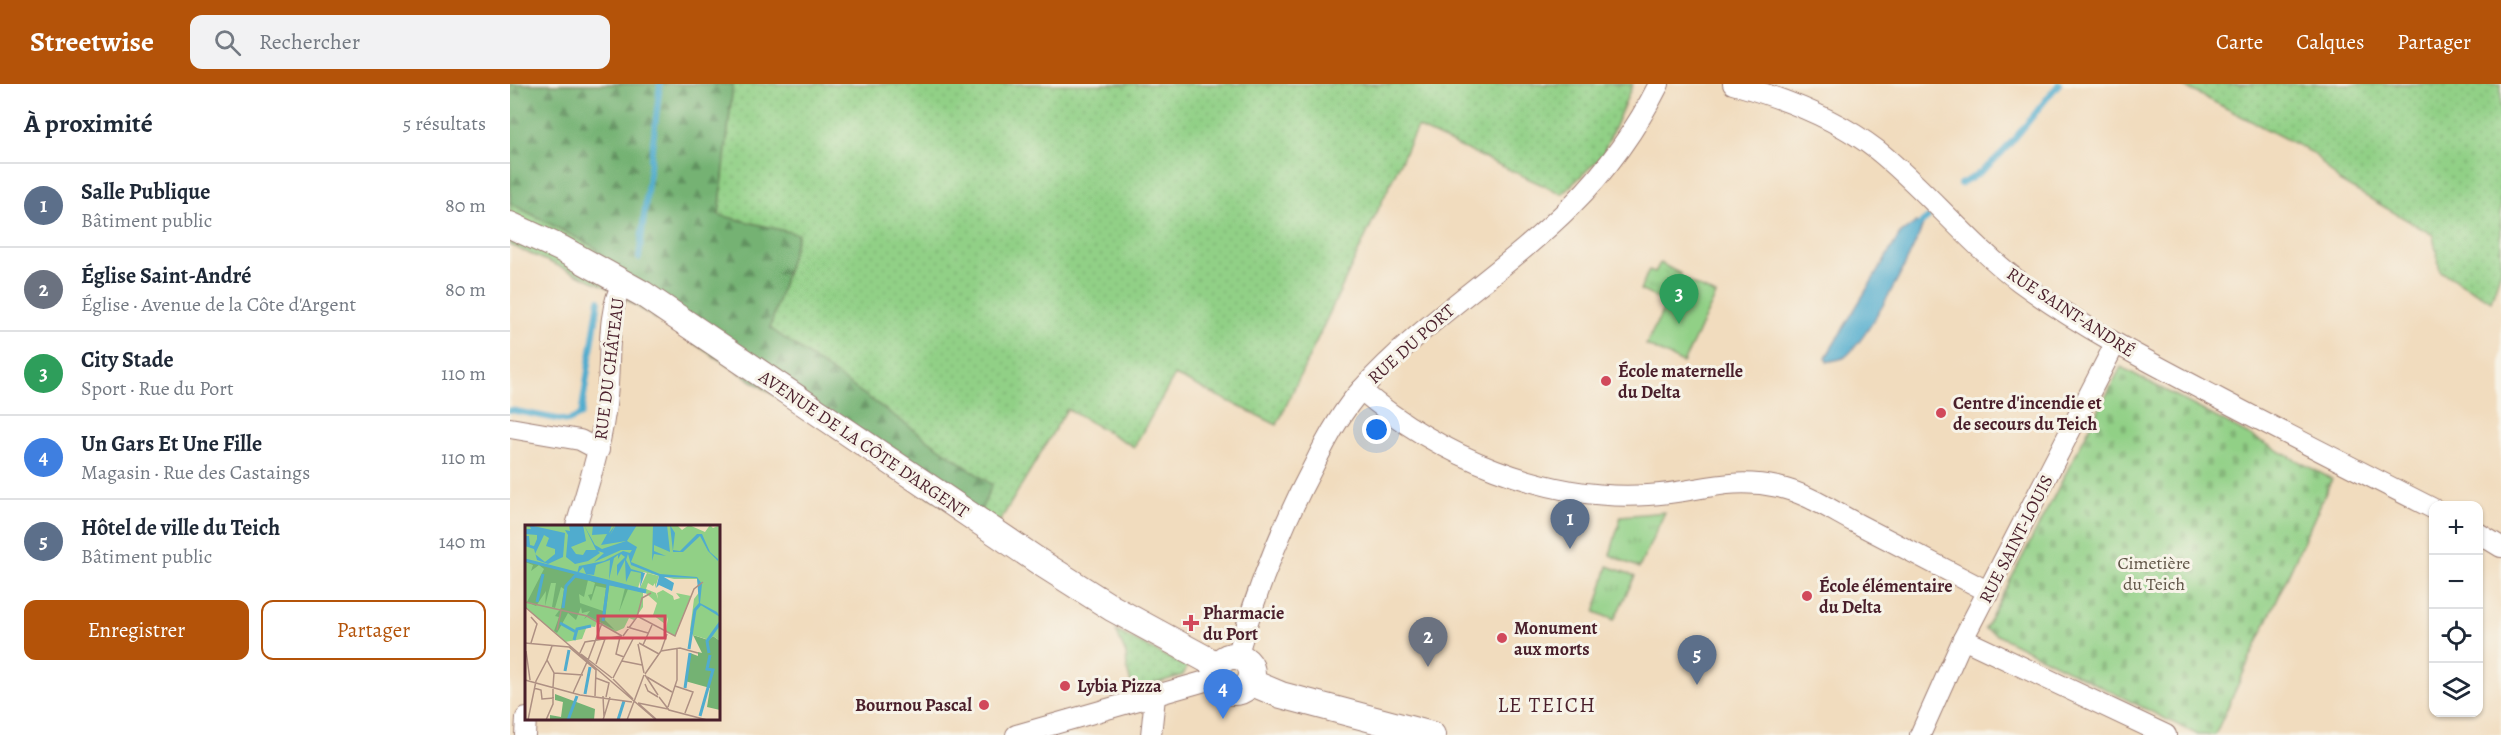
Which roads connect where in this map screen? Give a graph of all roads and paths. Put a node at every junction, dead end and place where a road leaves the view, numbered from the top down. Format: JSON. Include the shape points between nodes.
{"nodes":[{"id":1,"x":1659,"y":84,"type":"edge"},
{"id":2,"x":1733,"y":84,"type":"edge"},
{"id":3,"x":510,"y":225,"type":"edge"},
{"id":4,"x":623,"y":282,"type":"junction"},
{"id":5,"x":2115,"y":344,"type":"junction"},
{"id":6,"x":1361,"y":390,"type":"junction"},
{"id":7,"x":510,"y":428,"type":"edge"},
{"id":8,"x":599,"y":450,"type":"junction"},
{"id":9,"x":2429,"y":507,"type":"edge"},
{"id":10,"x":576,"y":525,"type":"edge"},
{"id":11,"x":2483,"y":536,"type":"edge"},
{"id":12,"x":2501,"y":547,"type":"edge"},
{"id":13,"x":1989,"y":592,"type":"junction"},
{"id":14,"x":1964,"y":639,"type":"junction"},
{"id":15,"x":1223,"y":666,"type":"junction"},
{"id":16,"x":1155,"y":697,"type":"junction"},
{"id":17,"x":526,"y":720,"type":"edge"},
{"id":18,"x":525,"y":735,"type":"edge"},
{"id":19,"x":1016,"y":735,"type":"edge"},
{"id":20,"x":1151,"y":735,"type":"edge"},
{"id":21,"x":1431,"y":735,"type":"edge"},
{"id":22,"x":1920,"y":735,"type":"edge"},
{"id":23,"x":2166,"y":735,"type":"edge"}],
"edges":[{"from":1,"to":6,"type":"street","name":"RUE DU PORT","via":[[1634,129],[1572,206]]},
{"from":2,"to":5,"type":"street","name":"RUE SAINT-ANDRÉ","via":[[1809,111],[1875,148],[1974,244],[2021,282]]},
{"from":3,"to":4,"type":"main road","name":"AVENUE DE LA CÔTE D'ARGENT"},
{"from":4,"to":8,"type":"street","name":"RUE DU CHÂTEAU","via":[[614,308]]},
{"from":4,"to":15,"type":"main road","name":"AVENUE DE LA CÔTE D'ARGENT","via":[[1041,563],[1112,608]]},
{"from":5,"to":9,"type":"street","name":"RUE SAINT-ANDRÉ"},
{"from":5,"to":13,"type":"street","name":"RUE SAINT-LOUIS"},
{"from":6,"to":13,"type":"street","via":[[1418,431],[1494,471],[1541,483],[1628,496],[1670,494],[1731,482],[1776,487],[1814,501]]},
{"from":6,"to":15,"type":"street","name":"RUE DU PORT","via":[[1322,448],[1297,496]]},
{"from":7,"to":8,"type":"street","via":[[580,440]]},
{"from":8,"to":10,"type":"street","name":"RUE DU CHÂTEAU"},
{"from":11,"to":12,"type":"street"},
{"from":13,"to":14,"type":"street","name":"RUE SAINT-LOUIS"},
{"from":14,"to":22,"type":"street","name":"RUE SAINT-LOUIS"},
{"from":14,"to":23,"type":"street"},
{"from":15,"to":16,"type":"street"},
{"from":15,"to":21,"type":"main road","name":"AVENUE DE LA CÔTE D'ARGENT","via":[[1221,687],[1232,692],[1243,690],[1250,682],[1281,695]]},
{"from":16,"to":19,"type":"street"},
{"from":16,"to":20,"type":"street"},
{"from":17,"to":18,"type":"street"}]}
